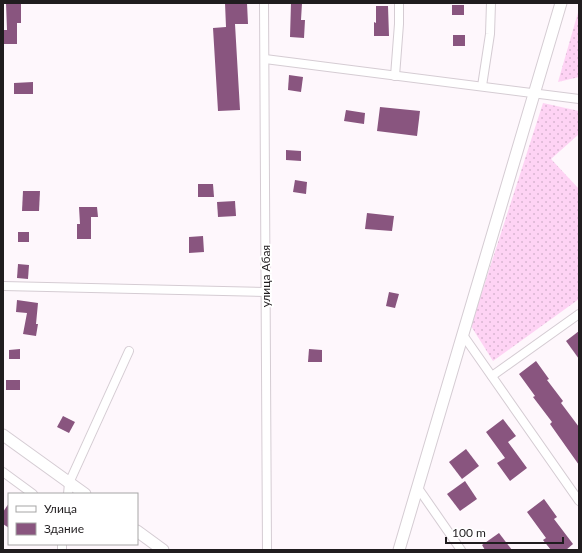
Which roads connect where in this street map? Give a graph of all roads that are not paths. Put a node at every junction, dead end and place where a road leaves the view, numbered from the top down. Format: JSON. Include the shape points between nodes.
{"nodes":[{"id":1,"x":264,"y":3,"type":"edge"},
{"id":2,"x":399,"y":3,"type":"edge"},
{"id":3,"x":491,"y":3,"type":"edge"},
{"id":4,"x":561,"y":3,"type":"edge"},
{"id":5,"x":264,"y":59,"type":"junction"},
{"id":6,"x":395,"y":76,"type":"junction"},
{"id":7,"x":482,"y":86,"type":"junction"},
{"id":8,"x":534,"y":93,"type":"junction"},
{"id":9,"x":579,"y":99,"type":"edge"},
{"id":10,"x":3,"y":286,"type":"edge"},
{"id":11,"x":266,"y":292,"type":"junction"},
{"id":12,"x":579,"y":314,"type":"edge"},
{"id":13,"x":463,"y":335,"type":"junction"},
{"id":14,"x":130,"y":351,"type":"dead end"},
{"id":15,"x":492,"y":376,"type":"junction"},
{"id":16,"x":3,"y":435,"type":"edge"},
{"id":17,"x":3,"y":472,"type":"edge"},
{"id":18,"x":69,"y":488,"type":"edge"},
{"id":19,"x":418,"y":488,"type":"junction"},
{"id":20,"x":32,"y":493,"type":"edge"},
{"id":21,"x":82,"y":493,"type":"edge"},
{"id":22,"x":579,"y":501,"type":"edge"},
{"id":23,"x":138,"y":532,"type":"edge"},
{"id":24,"x":163,"y":550,"type":"edge"},
{"id":25,"x":267,"y":550,"type":"edge"},
{"id":26,"x":399,"y":550,"type":"edge"},
{"id":27,"x":461,"y":550,"type":"edge"}],
"edges":[{"from":1,"to":5,"type":"street","name":"улица Абая"},
{"from":2,"to":6,"type":"street"},
{"from":3,"to":7,"type":"street","via":[[490,34]]},
{"from":4,"to":8,"type":"main road"},
{"from":5,"to":6,"type":"street"},
{"from":5,"to":11,"type":"street","name":"улица Абая"},
{"from":6,"to":7,"type":"street"},
{"from":7,"to":8,"type":"street"},
{"from":8,"to":9,"type":"street"},
{"from":8,"to":13,"type":"main road"},
{"from":10,"to":11,"type":"street"},
{"from":11,"to":25,"type":"street","name":"улица Абая"},
{"from":12,"to":15,"type":"street"},
{"from":13,"to":15,"type":"street"},
{"from":13,"to":19,"type":"main road"},
{"from":14,"to":18,"type":"street"},
{"from":15,"to":22,"type":"street"},
{"from":16,"to":18,"type":"main road"},
{"from":17,"to":20,"type":"street"},
{"from":18,"to":21,"type":"main road"},
{"from":19,"to":26,"type":"main road"},
{"from":19,"to":27,"type":"street"},
{"from":23,"to":24,"type":"main road"}]}
